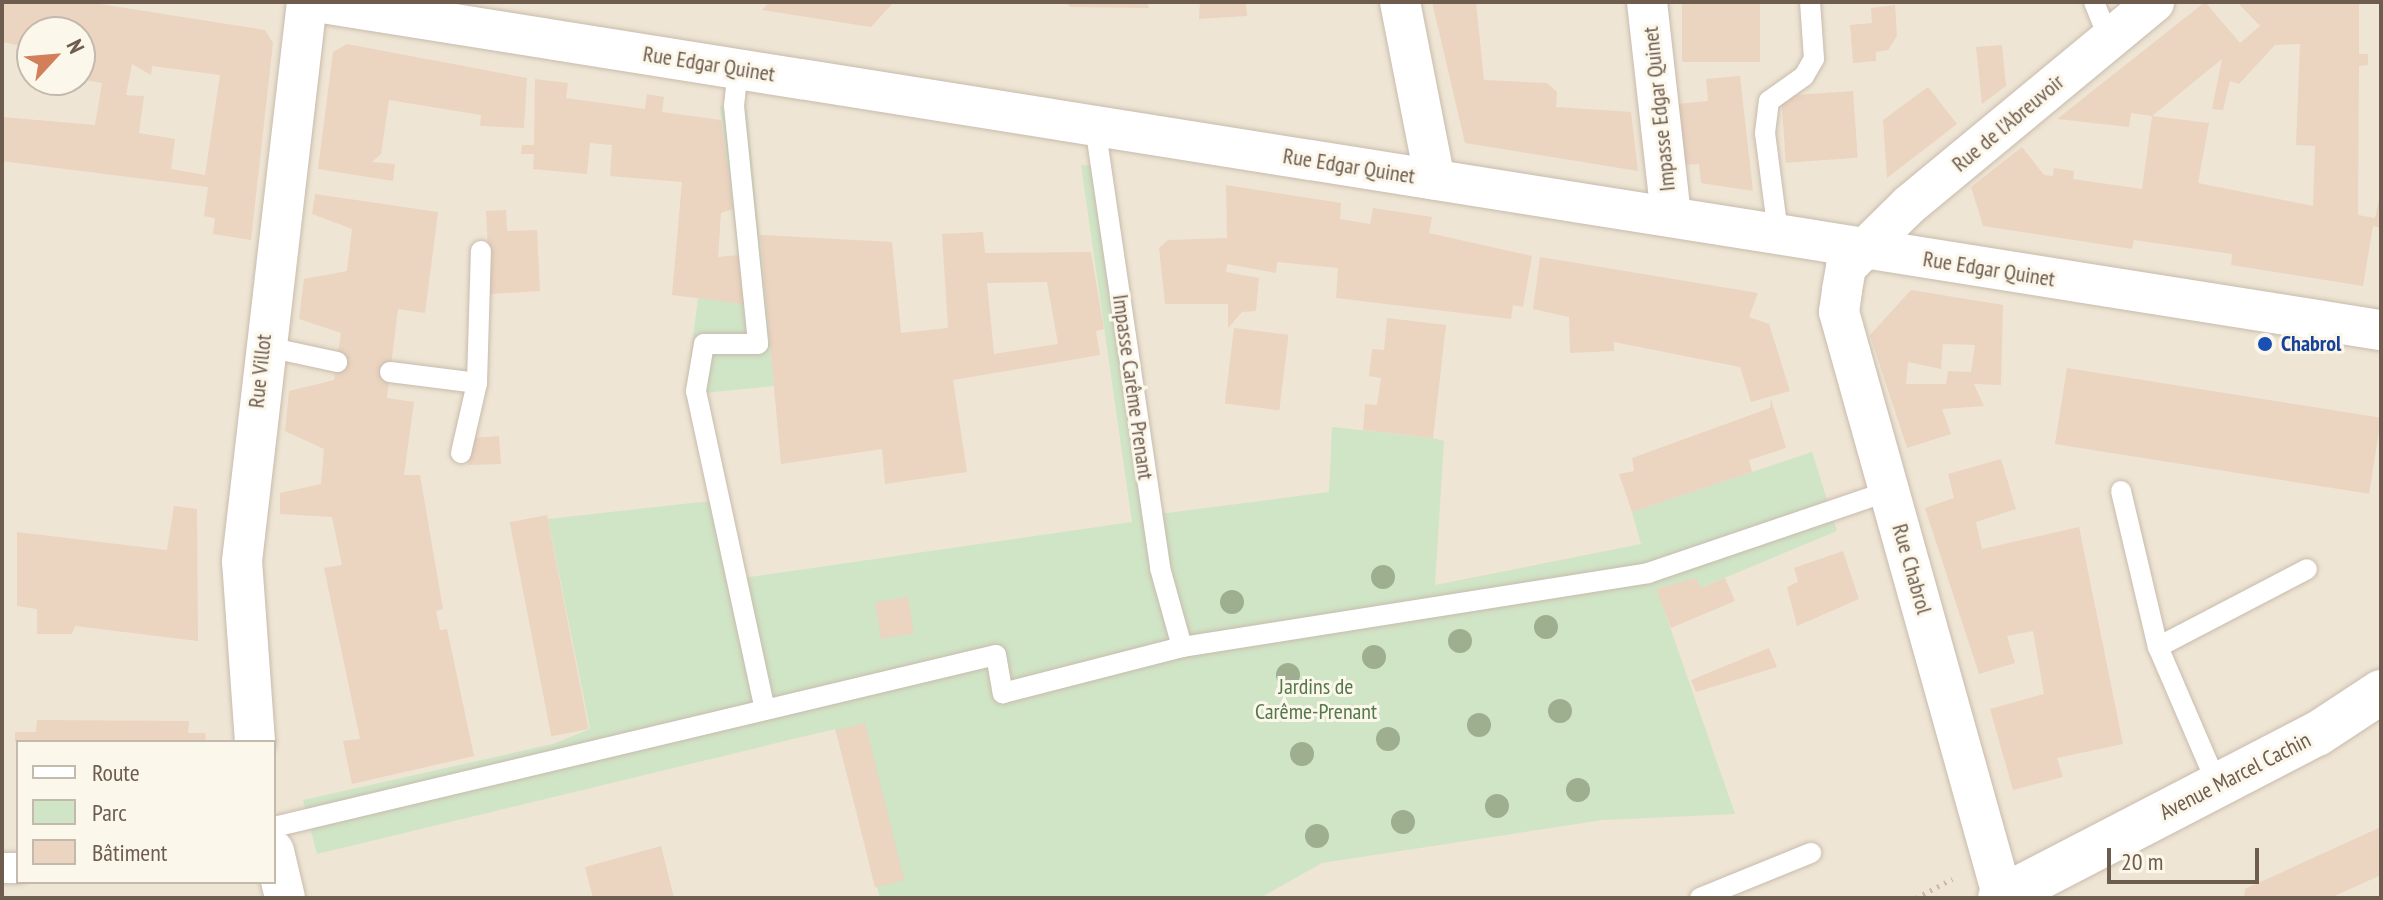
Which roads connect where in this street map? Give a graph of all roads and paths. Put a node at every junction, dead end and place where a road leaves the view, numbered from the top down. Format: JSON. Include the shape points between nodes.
{"nodes":[{"id":1,"x":307,"y":2,"type":"edge"},
{"id":2,"x":316,"y":2,"type":"edge"},
{"id":3,"x":1400,"y":2,"type":"edge"},
{"id":4,"x":1647,"y":2,"type":"edge"},
{"id":5,"x":1810,"y":2,"type":"edge"},
{"id":6,"x":2094,"y":2,"type":"edge"},
{"id":7,"x":2154,"y":2,"type":"edge"},
{"id":8,"x":2109,"y":39,"type":"junction"},
{"id":9,"x":738,"y":68,"type":"junction"},
{"id":10,"x":1095,"y":126,"type":"junction"},
{"id":11,"x":1435,"y":180,"type":"junction"},
{"id":12,"x":1671,"y":216,"type":"junction"},
{"id":13,"x":1778,"y":233,"type":"junction"},
{"id":14,"x":1867,"y":248,"type":"junction"},
{"id":15,"x":481,"y":251,"type":"dead end"},
{"id":16,"x":2381,"y":330,"type":"edge"},
{"id":17,"x":263,"y":346,"type":"junction"},
{"id":18,"x":337,"y":362,"type":"dead end"},
{"id":19,"x":390,"y":372,"type":"dead end"},
{"id":20,"x":477,"y":383,"type":"junction"},
{"id":21,"x":461,"y":453,"type":"dead end"},
{"id":22,"x":1889,"y":491,"type":"junction"},
{"id":23,"x":2121,"y":491,"type":"dead end"},
{"id":24,"x":2307,"y":569,"type":"dead end"},
{"id":25,"x":1182,"y":647,"type":"junction"},
{"id":26,"x":2158,"y":647,"type":"junction"},
{"id":27,"x":2381,"y":692,"type":"edge"},
{"id":28,"x":765,"y":710,"type":"junction"},
{"id":29,"x":255,"y":740,"type":"edge"},
{"id":30,"x":2218,"y":786,"type":"junction"},
{"id":31,"x":276,"y":827,"type":"edge"},
{"id":32,"x":1811,"y":853,"type":"dead end"},
{"id":33,"x":1700,"y":898,"type":"edge"},
{"id":34,"x":2002,"y":898,"type":"edge"}],
"edges":[{"from":1,"to":17,"type":"street","name":"Rue Villot"},
{"from":2,"to":9,"type":"street","name":"Rue Edgar Quinet"},
{"from":3,"to":11,"type":"street"},
{"from":4,"to":12,"type":"street","name":"Impasse Edgar Quinet"},
{"from":5,"to":13,"type":"lane","via":[[1814,59],[1804,76],[1769,101],[1765,133]]},
{"from":6,"to":8,"type":"lane"},
{"from":7,"to":8,"type":"street","name":"Rue de l'Abreuvoir"},
{"from":8,"to":14,"type":"street","name":"Rue de l'Abreuvoir"},
{"from":9,"to":10,"type":"street","name":"Rue Edgar Quinet"},
{"from":9,"to":28,"type":"lane","via":[[734,106],[758,344],[704,344],[696,391]]},
{"from":10,"to":11,"type":"street","name":"Rue Edgar Quinet"},
{"from":10,"to":25,"type":"lane","name":"Impasse Carême Prenant","via":[[1160,568]]},
{"from":11,"to":12,"type":"street","name":"Rue Edgar Quinet"},
{"from":12,"to":13,"type":"street","name":"Rue Edgar Quinet"},
{"from":13,"to":14,"type":"street","name":"Rue Edgar Quinet"},
{"from":14,"to":16,"type":"street","name":"Rue Edgar Quinet"},
{"from":14,"to":22,"type":"street","name":"Rue Chabrol","via":[[1846,267],[1839,312]]},
{"from":15,"to":20,"type":"lane"},
{"from":17,"to":18,"type":"lane"},
{"from":17,"to":29,"type":"street","name":"Rue Villot","via":[[242,561]]},
{"from":19,"to":20,"type":"lane"},
{"from":20,"to":21,"type":"lane"},
{"from":22,"to":25,"type":"lane","via":[[1648,573]]},
{"from":22,"to":34,"type":"street","name":"Rue Chabrol"},
{"from":23,"to":26,"type":"lane"},
{"from":24,"to":26,"type":"lane"},
{"from":25,"to":28,"type":"lane","via":[[1003,693],[996,655]]},
{"from":26,"to":30,"type":"lane"},
{"from":27,"to":30,"type":"street","name":"Avenue Marcel Cachin"},
{"from":28,"to":31,"type":"lane"},
{"from":30,"to":34,"type":"street","name":"Avenue Marcel Cachin"},
{"from":32,"to":33,"type":"lane"}]}
